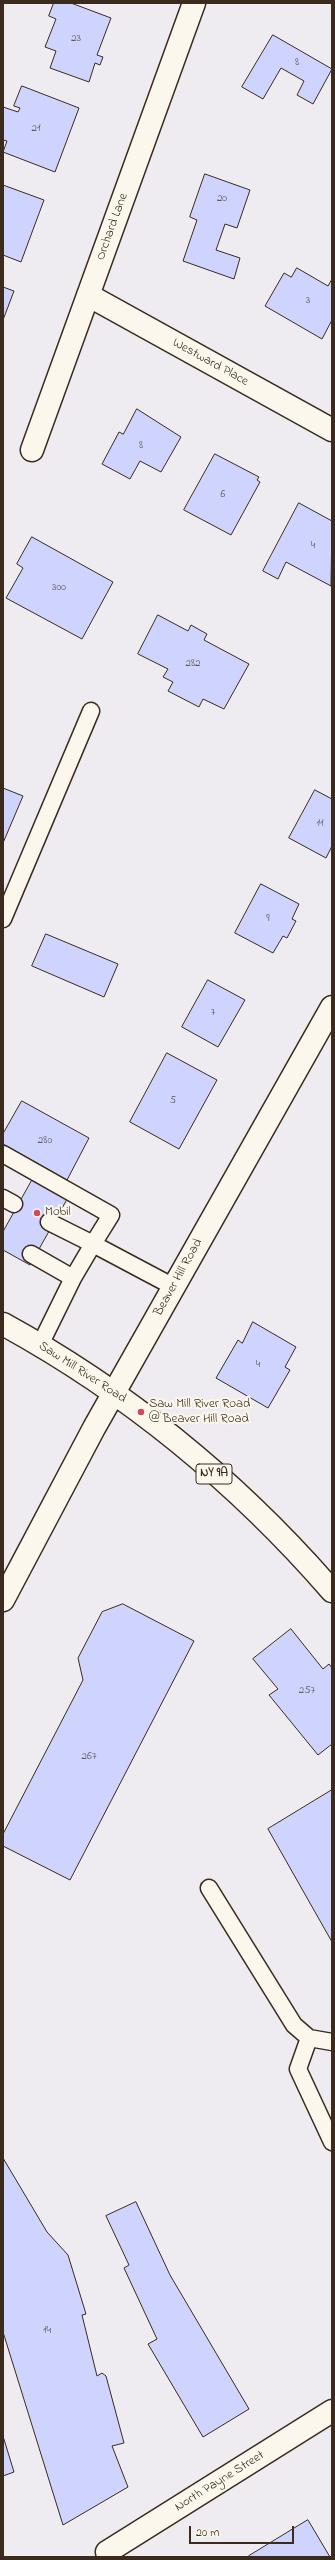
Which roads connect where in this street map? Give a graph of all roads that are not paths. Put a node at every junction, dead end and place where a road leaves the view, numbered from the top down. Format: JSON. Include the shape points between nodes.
{"nodes":[{"id":1,"x":194,"y":3,"type":"edge"},
{"id":2,"x":88,"y":295,"type":"junction"},
{"id":3,"x":332,"y":430,"type":"edge"},
{"id":4,"x":32,"y":450,"type":"dead end"},
{"id":5,"x":91,"y":711,"type":"dead end"},
{"id":6,"x":3,"y":919,"type":"edge"},
{"id":7,"x":332,"y":1007,"type":"edge"},
{"id":8,"x":3,"y":1154,"type":"edge"},
{"id":9,"x":49,"y":1222,"type":"dead end"},
{"id":10,"x":93,"y":1244,"type":"junction"},
{"id":11,"x":31,"y":1254,"type":"dead end"},
{"id":12,"x":73,"y":1278,"type":"junction"},
{"id":13,"x":174,"y":1287,"type":"junction"},
{"id":14,"x":3,"y":1324,"type":"edge"},
{"id":15,"x":40,"y":1345,"type":"junction"},
{"id":16,"x":115,"y":1393,"type":"junction"},
{"id":17,"x":332,"y":1591,"type":"edge"},
{"id":18,"x":3,"y":1600,"type":"edge"},
{"id":19,"x":209,"y":1888,"type":"dead end"},
{"id":20,"x":309,"y":2038,"type":"junction"},
{"id":21,"x":332,"y":2042,"type":"edge"},
{"id":22,"x":332,"y":2142,"type":"edge"},
{"id":23,"x":332,"y":2411,"type":"edge"},
{"id":24,"x":109,"y":2555,"type":"edge"}],
"edges":[{"from":1,"to":2,"type":"street","name":"Orchard Lane"},
{"from":2,"to":3,"type":"street","name":"Westward Place"},
{"from":2,"to":4,"type":"street","name":"Orchard Lane"},
{"from":5,"to":6,"type":"lane"},
{"from":7,"to":13,"type":"street","name":"Beaver Hill Road"},
{"from":8,"to":10,"type":"lane","via":[[111,1215]]},
{"from":9,"to":10,"type":"lane"},
{"from":10,"to":12,"type":"lane"},
{"from":10,"to":13,"type":"lane"},
{"from":11,"to":12,"type":"lane"},
{"from":12,"to":15,"type":"lane"},
{"from":13,"to":16,"type":"street","name":"Beaver Hill Road"},
{"from":14,"to":15,"type":"street","name":"Saw Mill River Road","number":"NY 9A"},
{"from":15,"to":16,"type":"street","name":"Saw Mill River Road","number":"NY 9A"},
{"from":16,"to":17,"type":"street","name":"Saw Mill River Road","number":"NY 9A","via":[[164,1430],[241,1498]]},
{"from":16,"to":18,"type":"street","name":"Beaver Hill Road"},
{"from":19,"to":20,"type":"lane","via":[[294,2025]]},
{"from":20,"to":21,"type":"lane"},
{"from":20,"to":22,"type":"lane","via":[[298,2069]]},
{"from":23,"to":24,"type":"street","name":"North Payne Street"}]}
